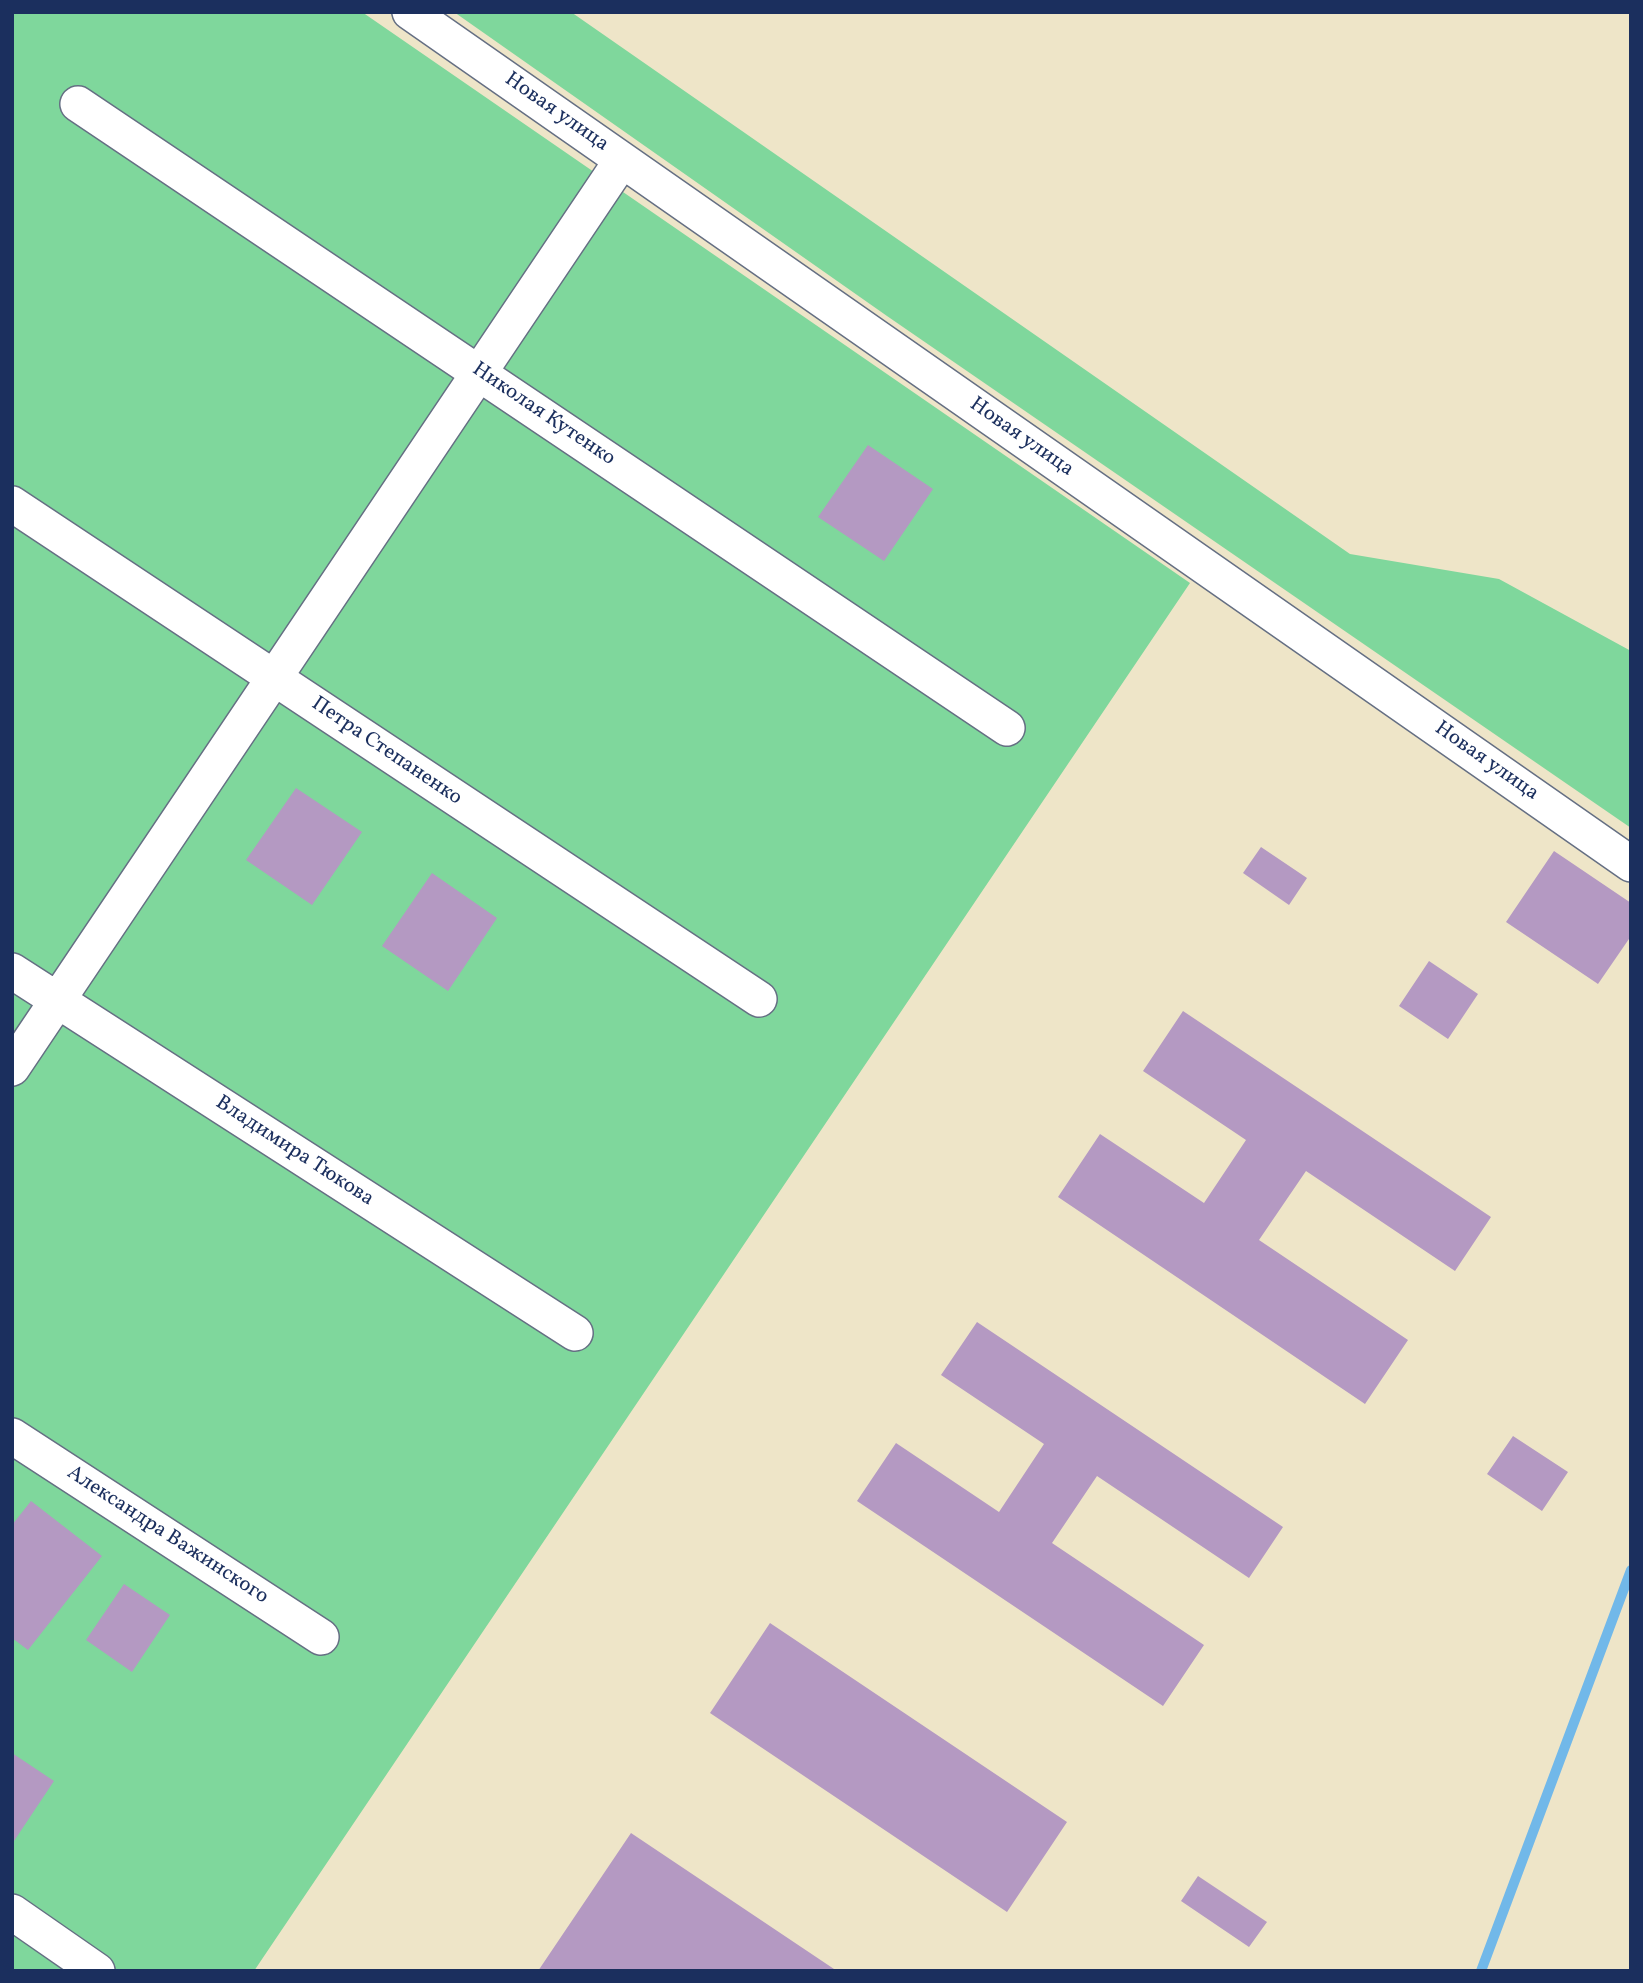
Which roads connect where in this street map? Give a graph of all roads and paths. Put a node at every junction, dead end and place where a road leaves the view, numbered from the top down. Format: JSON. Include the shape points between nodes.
{"nodes":[{"id":1,"x":410,"y":12,"type":"edge"},
{"id":2,"x":78,"y":104,"type":"dead end"},
{"id":3,"x":622,"y":160,"type":"junction"},
{"id":4,"x":479,"y":373,"type":"junction"},
{"id":5,"x":12,"y":504,"type":"edge"},
{"id":6,"x":275,"y":678,"type":"junction"},
{"id":7,"x":1007,"y":727,"type":"dead end"},
{"id":8,"x":1631,"y":864,"type":"edge"},
{"id":9,"x":12,"y":971,"type":"edge"},
{"id":10,"x":759,"y":999,"type":"dead end"},
{"id":11,"x":58,"y":1000,"type":"junction"},
{"id":12,"x":12,"y":1068,"type":"edge"},
{"id":13,"x":575,"y":1333,"type":"dead end"},
{"id":14,"x":12,"y":1436,"type":"edge"},
{"id":15,"x":321,"y":1637,"type":"dead end"},
{"id":16,"x":12,"y":1912,"type":"edge"},
{"id":17,"x":97,"y":1971,"type":"edge"}],
"edges":[{"from":1,"to":3,"type":"street","name":"Новая улица"},
{"from":2,"to":4,"type":"street","name":"Николая Кутенко"},
{"from":3,"to":4,"type":"street"},
{"from":3,"to":8,"type":"street","name":"Новая улица"},
{"from":4,"to":6,"type":"street"},
{"from":4,"to":7,"type":"street","name":"Николая Кутенко"},
{"from":5,"to":6,"type":"street","name":"Петра Степаненко"},
{"from":6,"to":10,"type":"street","name":"Петра Степаненко"},
{"from":6,"to":11,"type":"street"},
{"from":9,"to":11,"type":"street","name":"Владимира Тюкова"},
{"from":11,"to":12,"type":"street"},
{"from":11,"to":13,"type":"street","name":"Владимира Тюкова"},
{"from":14,"to":15,"type":"street","name":"Александра Важинского"},
{"from":16,"to":17,"type":"street"}]}
